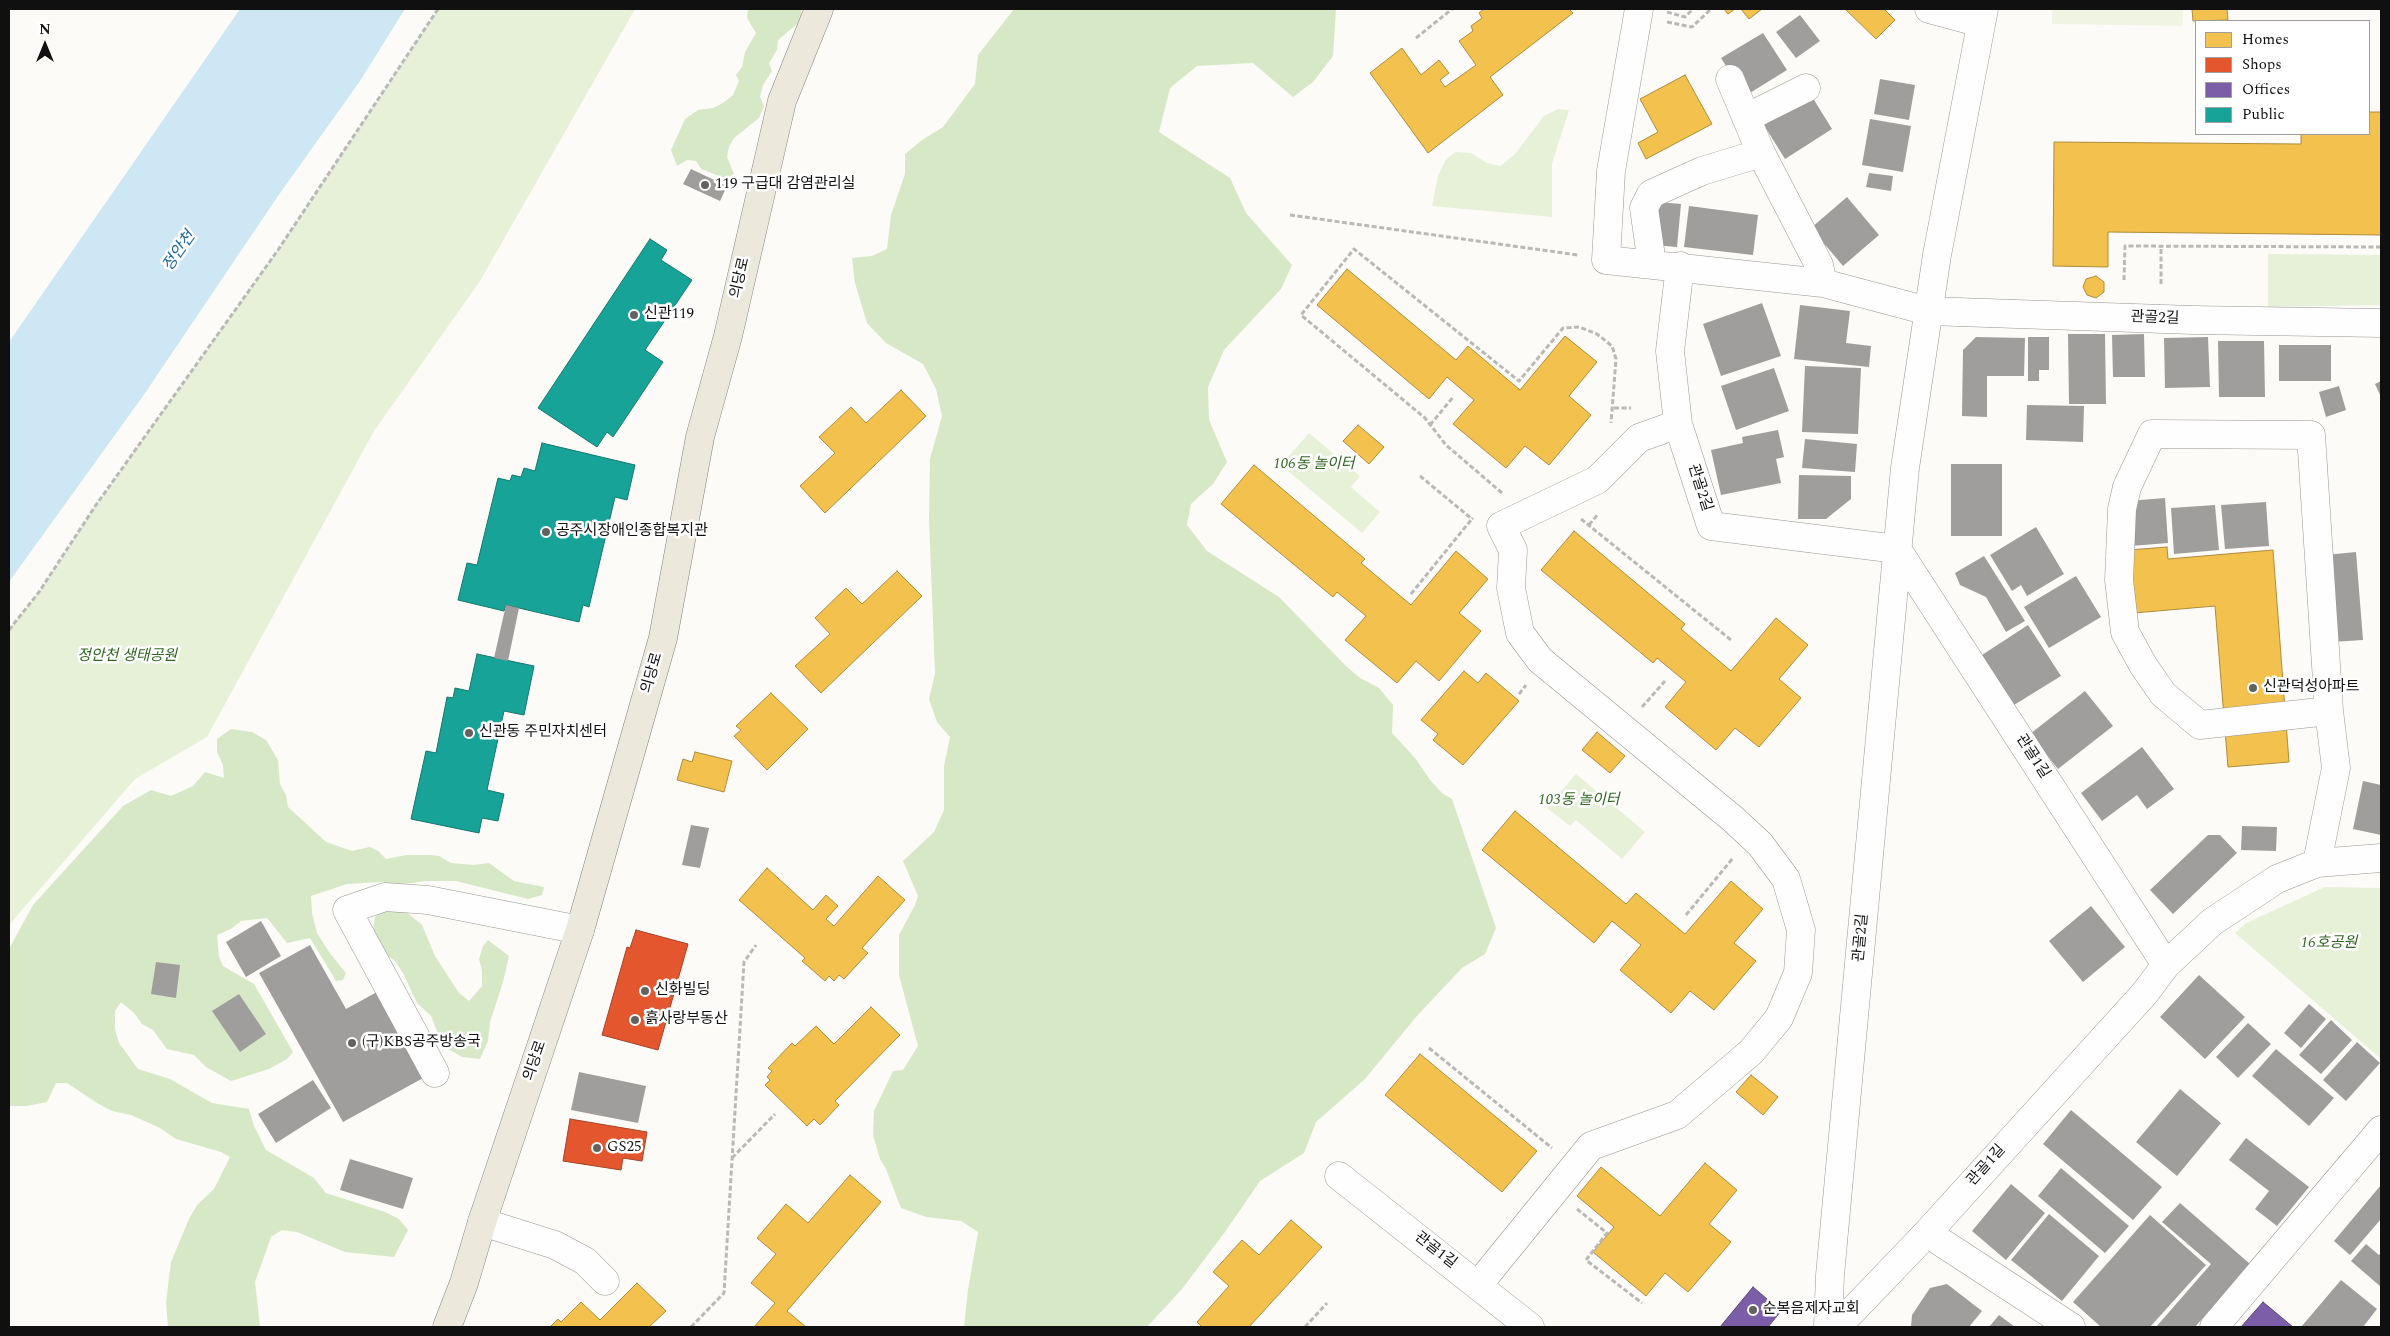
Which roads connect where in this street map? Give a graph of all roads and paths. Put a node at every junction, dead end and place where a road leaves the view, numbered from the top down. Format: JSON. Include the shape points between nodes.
{"nodes":[{"id":1,"x":438,"y":9,"type":"edge"},
{"id":2,"x":819,"y":9,"type":"edge"},
{"id":3,"x":1452,"y":9,"type":"edge"},
{"id":4,"x":1639,"y":9,"type":"edge"},
{"id":5,"x":1929,"y":9,"type":"edge"},
{"id":6,"x":1710,"y":10,"type":"dead end"},
{"id":7,"x":1983,"y":16,"type":"edge"},
{"id":8,"x":1666,"y":22,"type":"dead end"},
{"id":9,"x":1416,"y":38,"type":"dead end"},
{"id":10,"x":1730,"y":79,"type":"dead end"},
{"id":11,"x":1806,"y":88,"type":"dead end"},
{"id":12,"x":1746,"y":118,"type":"junction"},
{"id":13,"x":1761,"y":152,"type":"junction"},
{"id":14,"x":1290,"y":214,"type":"dead end"},
{"id":15,"x":2161,"y":246,"type":"junction"},
{"id":16,"x":2381,"y":248,"type":"edge"},
{"id":17,"x":1606,"y":260,"type":"junction"},
{"id":18,"x":1652,"y":264,"type":"junction"},
{"id":19,"x":1680,"y":266,"type":"junction"},
{"id":20,"x":2124,"y":280,"type":"dead end"},
{"id":21,"x":1823,"y":283,"type":"junction"},
{"id":22,"x":2161,"y":284,"type":"dead end"},
{"id":23,"x":1928,"y":311,"type":"junction"},
{"id":24,"x":2381,"y":323,"type":"edge"},
{"id":25,"x":1454,"y":396,"type":"dead end"},
{"id":26,"x":1614,"y":408,"type":"junction"},
{"id":27,"x":1637,"y":408,"type":"dead end"},
{"id":28,"x":1678,"y":424,"type":"junction"},
{"id":29,"x":1430,"y":425,"type":"junction"},
{"id":30,"x":1610,"y":430,"type":"dead end"},
{"id":31,"x":1420,"y":476,"type":"dead end"},
{"id":32,"x":1511,"y":492,"type":"dead end"},
{"id":33,"x":1602,"y":509,"type":"dead end"},
{"id":34,"x":1476,"y":514,"type":"dead end"},
{"id":35,"x":1577,"y":515,"type":"dead end"},
{"id":36,"x":1472,"y":519,"type":"junction"},
{"id":37,"x":1589,"y":525,"type":"junction"},
{"id":38,"x":1897,"y":549,"type":"junction"},
{"id":39,"x":1411,"y":594,"type":"dead end"},
{"id":40,"x":9,"y":630,"type":"edge"},
{"id":41,"x":1730,"y":640,"type":"dead end"},
{"id":42,"x":1665,"y":681,"type":"dead end"},
{"id":43,"x":2329,"y":711,"type":"junction"},
{"id":44,"x":1637,"y":713,"type":"dead end"},
{"id":45,"x":1738,"y":853,"type":"dead end"},
{"id":46,"x":2381,"y":858,"type":"edge"},
{"id":47,"x":2317,"y":862,"type":"junction"},
{"id":48,"x":1686,"y":915,"type":"dead end"},
{"id":49,"x":580,"y":930,"type":"junction"},
{"id":50,"x":756,"y":945,"type":"dead end"},
{"id":51,"x":2166,"y":965,"type":"junction"},
{"id":52,"x":1429,"y":1048,"type":"dead end"},
{"id":53,"x":435,"y":1073,"type":"dead end"},
{"id":54,"x":775,"y":1114,"type":"dead end"},
{"id":55,"x":2381,"y":1130,"type":"edge"},
{"id":56,"x":1554,"y":1150,"type":"dead end"},
{"id":57,"x":732,"y":1158,"type":"junction"},
{"id":58,"x":1339,"y":1176,"type":"dead end"},
{"id":59,"x":1570,"y":1204,"type":"dead end"},
{"id":60,"x":482,"y":1222,"type":"junction"},
{"id":61,"x":1927,"y":1232,"type":"junction"},
{"id":62,"x":605,"y":1280,"type":"dead end"},
{"id":63,"x":1478,"y":1285,"type":"junction"},
{"id":64,"x":1326,"y":1303,"type":"dead end"},
{"id":65,"x":1642,"y":1303,"type":"dead end"},
{"id":66,"x":447,"y":1327,"type":"edge"},
{"id":67,"x":691,"y":1327,"type":"edge"},
{"id":68,"x":1305,"y":1327,"type":"edge"},
{"id":69,"x":1530,"y":1327,"type":"edge"},
{"id":70,"x":1828,"y":1327,"type":"edge"},
{"id":71,"x":1836,"y":1327,"type":"edge"},
{"id":72,"x":2071,"y":1327,"type":"edge"},
{"id":73,"x":2214,"y":1327,"type":"edge"}],
"edges":[{"from":1,"to":40,"type":"path","via":[[273,258]]},
{"from":2,"to":49,"type":"main road","name":"의당로","via":[[782,101],[728,336],[700,437],[663,638]]},
{"from":3,"to":9,"type":"path"},
{"from":4,"to":17,"type":"street","via":[[1611,171]]},
{"from":5,"to":7,"type":"street"},
{"from":6,"to":8,"type":"path","via":[[1692,27]]},
{"from":7,"to":23,"type":"street","name":"관골2길"},
{"from":10,"to":12,"type":"street"},
{"from":11,"to":12,"type":"street"},
{"from":12,"to":13,"type":"street"},
{"from":13,"to":18,"type":"street","via":[[1702,171],[1651,194],[1644,208]]},
{"from":13,"to":21,"type":"street","via":[[1819,265]]},
{"from":14,"to":17,"type":"path"},
{"from":15,"to":16,"type":"path"},
{"from":15,"to":20,"type":"path","via":[[2125,246]]},
{"from":15,"to":22,"type":"path"},
{"from":17,"to":18,"type":"street","name":"관골2길"},
{"from":18,"to":19,"type":"street","name":"관골2길"},
{"from":19,"to":21,"type":"street","name":"관골2길"},
{"from":19,"to":28,"type":"street","name":"관골2길","via":[[1670,351]]},
{"from":21,"to":23,"type":"street","name":"관골2길"},
{"from":23,"to":24,"type":"street","name":"관골2길"},
{"from":23,"to":38,"type":"street","name":"관골2길","via":[[1905,468]]},
{"from":25,"to":29,"type":"path"},
{"from":26,"to":27,"type":"path"},
{"from":26,"to":29,"type":"path","via":[[1616,359],[1612,346],[1597,334],[1579,327],[1563,328],[1519,381],[1354,249],[1301,315]]},
{"from":26,"to":30,"type":"path"},
{"from":28,"to":38,"type":"street","name":"관골2길","via":[[1711,526]]},
{"from":28,"to":63,"type":"street","via":[[1639,438],[1597,480],[1501,526],[1513,550],[1511,588],[1520,633],[1540,660],[1760,844],[1786,878],[1801,930],[1798,973],[1779,1018],[1750,1052],[1677,1115],[1591,1146]]},
{"from":29,"to":32,"type":"path","via":[[1446,445],[1502,492]]},
{"from":31,"to":36,"type":"path"},
{"from":33,"to":37,"type":"path"},
{"from":34,"to":36,"type":"path"},
{"from":35,"to":37,"type":"path"},
{"from":36,"to":39,"type":"path"},
{"from":37,"to":41,"type":"path"},
{"from":38,"to":51,"type":"street","name":"관골1길"},
{"from":38,"to":70,"type":"street","name":"관골2길"},
{"from":42,"to":44,"type":"path"},
{"from":43,"to":43,"type":"street","via":[[2311,435],[2152,434],[2127,487],[2122,509],[2120,580],[2125,632],[2143,665],[2163,694],[2200,725]]},
{"from":43,"to":47,"type":"street","via":[[2336,768]]},
{"from":45,"to":48,"type":"path"},
{"from":46,"to":47,"type":"street","name":"관골1길"},
{"from":47,"to":51,"type":"street","name":"관골1길","via":[[2277,879],[2212,922]]},
{"from":49,"to":53,"type":"street","via":[[428,900],[385,897],[347,910]]},
{"from":49,"to":60,"type":"main road","name":"의당로"},
{"from":50,"to":57,"type":"path","via":[[744,962]]},
{"from":51,"to":61,"type":"street","name":"관골1길","via":[[2145,993]]},
{"from":52,"to":56,"type":"path"},
{"from":54,"to":57,"type":"path"},
{"from":55,"to":73,"type":"street"},
{"from":57,"to":67,"type":"path","via":[[724,1293]]},
{"from":58,"to":63,"type":"street","name":"관골1길"},
{"from":59,"to":65,"type":"path","via":[[1607,1232],[1586,1260]]},
{"from":60,"to":62,"type":"street","via":[[555,1245],[584,1262]]},
{"from":60,"to":66,"type":"main road","name":"의당로"},
{"from":61,"to":71,"type":"street","name":"관골1길"},
{"from":61,"to":72,"type":"street"},
{"from":63,"to":69,"type":"street","name":"관골1길"},
{"from":64,"to":68,"type":"path"}]}
